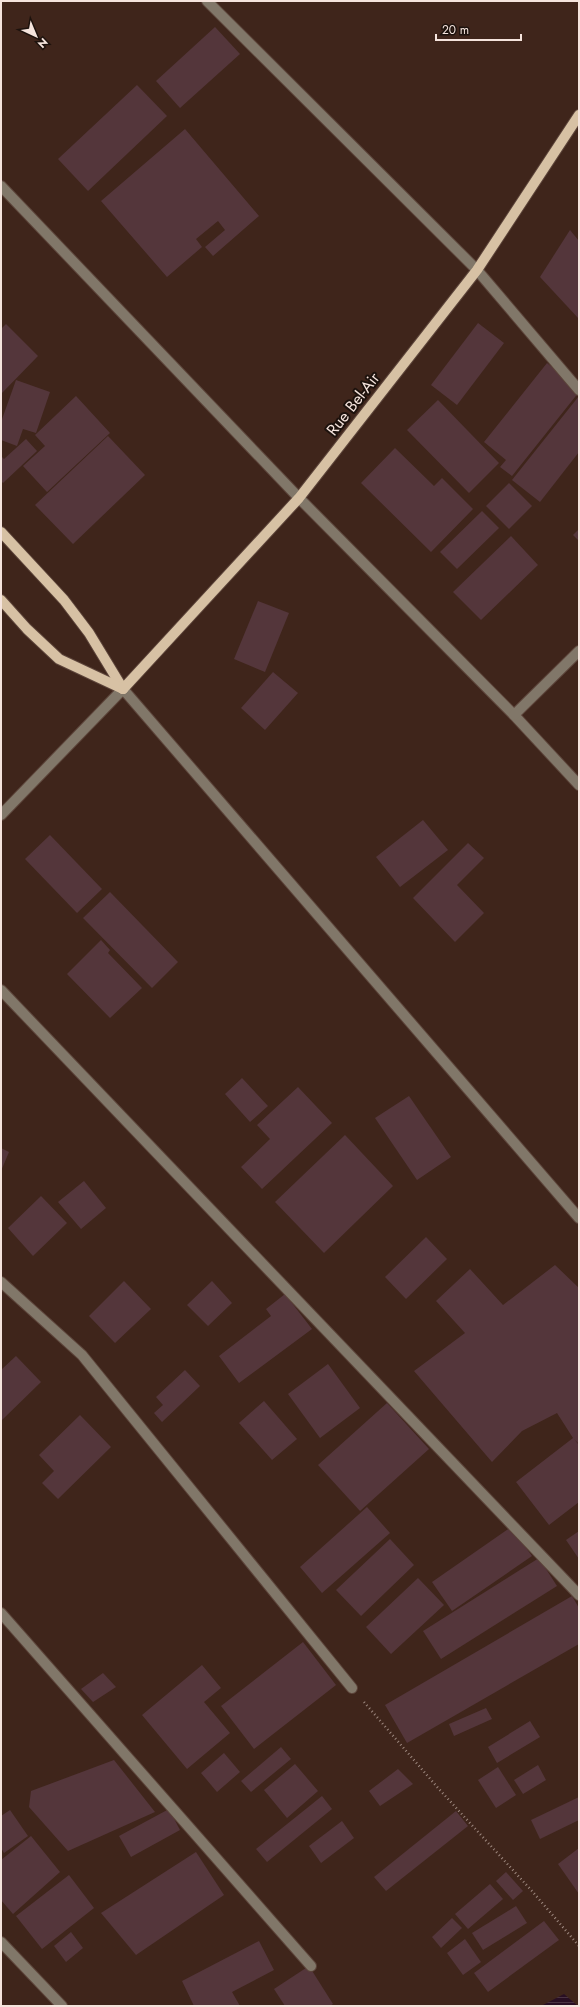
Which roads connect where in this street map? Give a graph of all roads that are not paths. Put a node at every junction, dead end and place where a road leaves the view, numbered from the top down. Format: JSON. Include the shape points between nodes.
{"nodes":[{"id":1,"x":207,"y":1,"type":"edge"},
{"id":2,"x":579,"y":115,"type":"edge"},
{"id":3,"x":1,"y":186,"type":"edge"},
{"id":4,"x":477,"y":270,"type":"junction"},
{"id":5,"x":579,"y":390,"type":"edge"},
{"id":6,"x":299,"y":498,"type":"junction"},
{"id":7,"x":1,"y":532,"type":"edge"},
{"id":8,"x":1,"y":600,"type":"edge"},
{"id":9,"x":579,"y":651,"type":"edge"},
{"id":10,"x":123,"y":689,"type":"junction"},
{"id":11,"x":514,"y":715,"type":"junction"},
{"id":12,"x":579,"y":785,"type":"edge"},
{"id":13,"x":1,"y":815,"type":"edge"},
{"id":14,"x":1,"y":990,"type":"edge"},
{"id":15,"x":579,"y":1218,"type":"edge"},
{"id":16,"x":1,"y":1282,"type":"edge"},
{"id":17,"x":579,"y":1595,"type":"edge"},
{"id":18,"x":1,"y":1613,"type":"edge"},
{"id":19,"x":352,"y":1688,"type":"road end"},
{"id":20,"x":1,"y":1942,"type":"edge"},
{"id":21,"x":310,"y":1966,"type":"dead end"},
{"id":22,"x":62,"y":2006,"type":"edge"}],
"edges":[{"from":1,"to":4,"type":"street"},
{"from":2,"to":4,"type":"main road","name":"Rue Bel-Air"},
{"from":3,"to":6,"type":"street"},
{"from":4,"to":5,"type":"street"},
{"from":4,"to":6,"type":"main road","name":"Rue Bel-Air"},
{"from":6,"to":10,"type":"main road","name":"Rue Bel-Air"},
{"from":6,"to":11,"type":"street"},
{"from":7,"to":10,"type":"main road","via":[[64,600],[89,634]]},
{"from":8,"to":10,"type":"main road","via":[[59,659]]},
{"from":9,"to":11,"type":"street"},
{"from":10,"to":13,"type":"street"},
{"from":10,"to":15,"type":"street"},
{"from":11,"to":12,"type":"street"},
{"from":14,"to":17,"type":"street"},
{"from":16,"to":19,"type":"street","via":[[82,1355]]},
{"from":18,"to":21,"type":"street"},
{"from":20,"to":22,"type":"street"}]}
